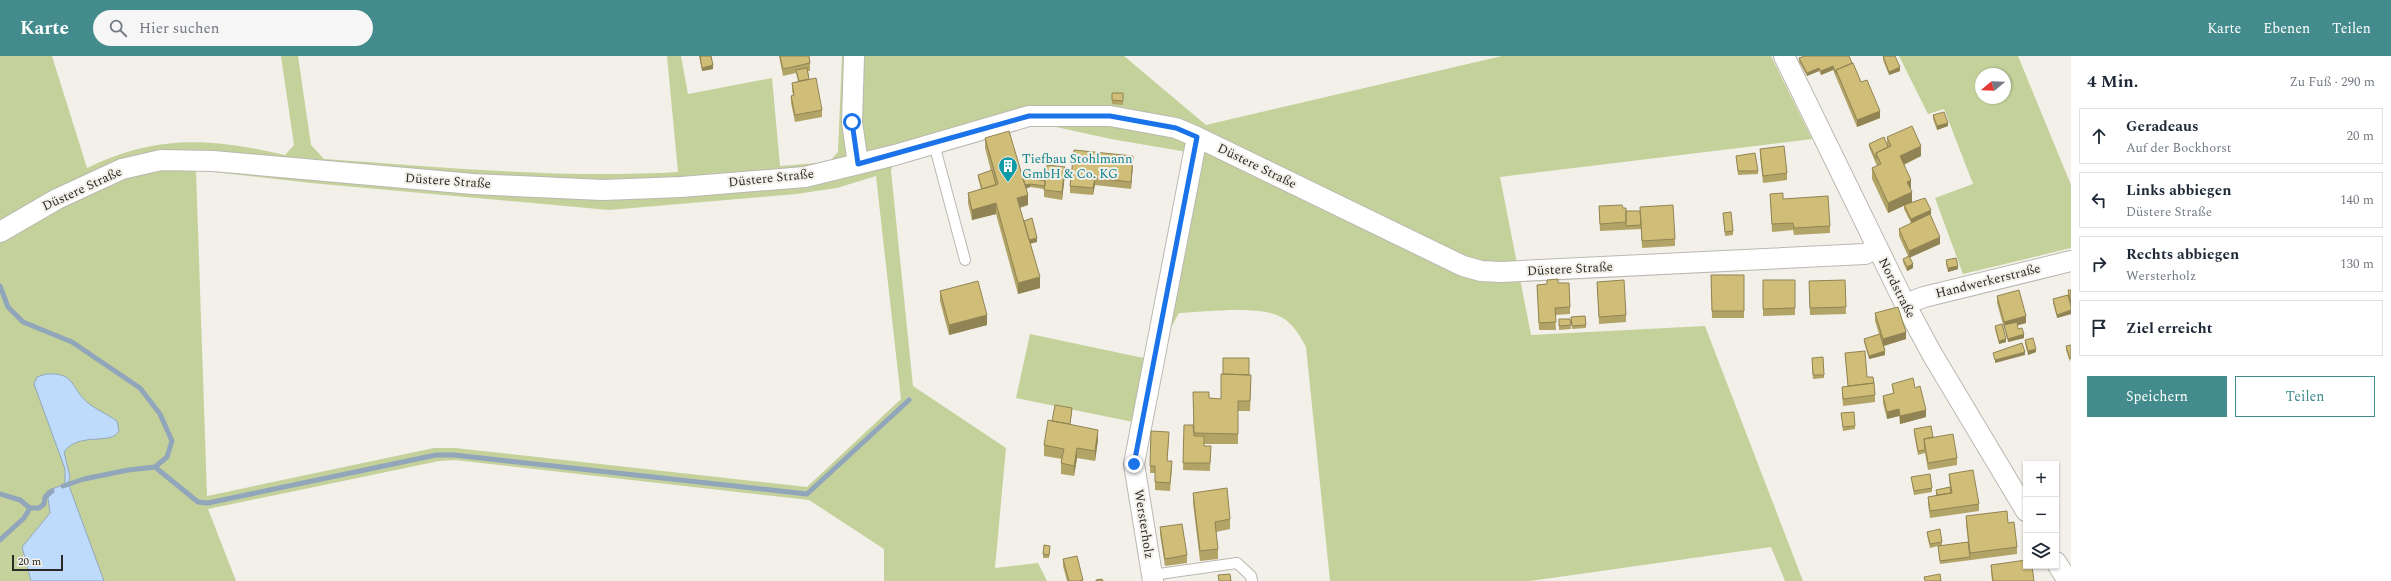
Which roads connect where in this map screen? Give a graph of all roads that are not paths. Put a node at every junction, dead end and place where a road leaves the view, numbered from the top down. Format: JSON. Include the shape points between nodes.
{"nodes":[{"id":1,"x":854,"y":56,"type":"edge"},
{"id":2,"x":1784,"y":56,"type":"edge"},
{"id":3,"x":1197,"y":137,"type":"junction"},
{"id":4,"x":934,"y":144,"type":"junction"},
{"id":5,"x":858,"y":164,"type":"junction"},
{"id":6,"x":0,"y":232,"type":"edge"},
{"id":7,"x":1877,"y":248,"type":"junction"},
{"id":8,"x":965,"y":260,"type":"dead end"},
{"id":9,"x":2071,"y":261,"type":"edge"},
{"id":10,"x":1905,"y":304,"type":"junction"},
{"id":11,"x":2023,"y":506,"type":"edge"},
{"id":12,"x":2059,"y":567,"type":"edge"},
{"id":13,"x":1152,"y":578,"type":"edge"},
{"id":14,"x":1252,"y":581,"type":"edge"},
{"id":15,"x":2068,"y":581,"type":"edge"}],
"edges":[{"from":1,"to":5,"type":"street","via":[[852,122]]},
{"from":2,"to":7,"type":"street","name":"Nordstraße"},
{"from":3,"to":4,"type":"street","name":"Düstere Straße","via":[[1176,128],[1110,116],[1029,116]]},
{"from":3,"to":7,"type":"street","name":"Düstere Straße","via":[[1463,266],[1481,271],[1865,254]]},
{"from":3,"to":13,"type":"street","name":"Wersterholz","via":[[1134,464]]},
{"from":4,"to":5,"type":"street","name":"Düstere Straße"},
{"from":4,"to":8,"type":"lane"},
{"from":5,"to":6,"type":"street","name":"Düstere Straße","via":[[790,179],[603,190],[473,184],[213,161],[161,160],[122,169],[57,199]]},
{"from":7,"to":10,"type":"street","name":"Nordstraße"},
{"from":9,"to":10,"type":"street","name":"Handwerkerstraße","via":[[1924,296]]},
{"from":10,"to":11,"type":"street","name":"Nordstraße"},
{"from":12,"to":15,"type":"street"},
{"from":13,"to":14,"type":"lane","via":[[1237,563],[1251,576]]}]}
